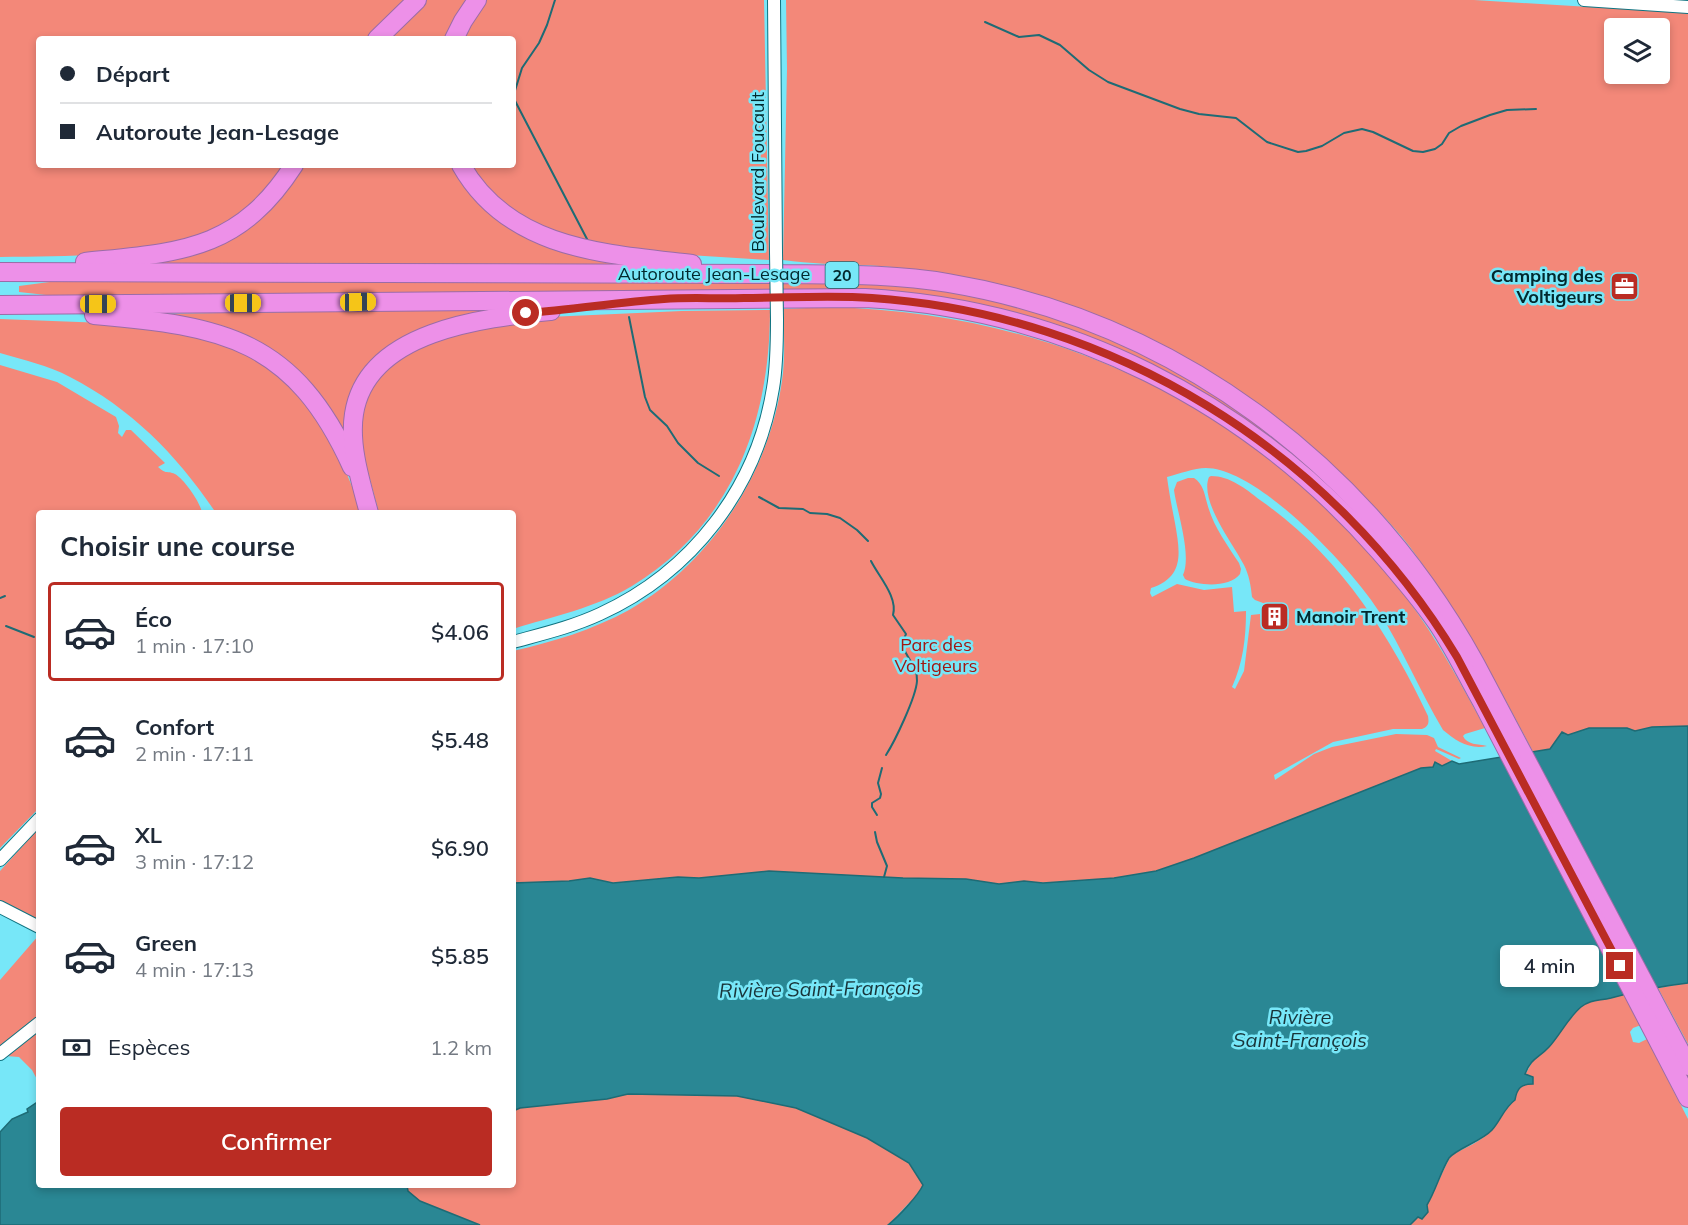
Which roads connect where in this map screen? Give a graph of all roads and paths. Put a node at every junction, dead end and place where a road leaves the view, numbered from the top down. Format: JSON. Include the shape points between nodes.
{"nodes":[{"id":1,"x":417,"y":0,"type":"edge"},
{"id":2,"x":477,"y":0,"type":"edge"},
{"id":3,"x":774,"y":0,"type":"edge"},
{"id":4,"x":1585,"y":0,"type":"edge"},
{"id":5,"x":1688,"y":7,"type":"edge"},
{"id":6,"x":380,"y":36,"type":"edge"},
{"id":7,"x":456,"y":36,"type":"edge"},
{"id":8,"x":292,"y":168,"type":"edge"},
{"id":9,"x":464,"y":168,"type":"edge"},
{"id":10,"x":0,"y":272,"type":"edge"},
{"id":11,"x":771,"y":274,"type":"junction"},
{"id":12,"x":666,"y":299,"type":"junction"},
{"id":13,"x":0,"y":306,"type":"edge"},
{"id":14,"x":363,"y":491,"type":"junction"},
{"id":15,"x":368,"y":510,"type":"edge"},
{"id":16,"x":516,"y":641,"type":"edge"},
{"id":17,"x":1508,"y":739,"type":"junction"},
{"id":18,"x":36,"y":822,"type":"edge"},
{"id":19,"x":0,"y":860,"type":"edge"},
{"id":20,"x":0,"y":907,"type":"edge"},
{"id":21,"x":36,"y":925,"type":"edge"},
{"id":22,"x":36,"y":1025,"type":"edge"},
{"id":23,"x":1659,"y":1026,"type":"junction"},
{"id":24,"x":0,"y":1054,"type":"edge"},
{"id":25,"x":1688,"y":1066,"type":"edge"},
{"id":26,"x":1688,"y":1098,"type":"edge"}],
"edges":[{"from":1,"to":6,"type":"highway"},
{"from":2,"to":7,"type":"highway"},
{"from":3,"to":16,"type":"street","name":"Boulevard Foucault","bridge":true,"via":[[775,373],[752,460],[709,531],[672,569],[625,602],[585,621]]},
{"from":4,"to":5,"type":"street"},
{"from":8,"to":10,"type":"highway","via":[[254,214],[202,243],[146,257]]},
{"from":9,"to":11,"type":"highway","via":[[495,207],[520,224],[558,241],[616,255]]},
{"from":10,"to":11,"type":"highway","name":"Autoroute Jean-Lesage","number":"20"},
{"from":11,"to":17,"type":"highway","name":"Autoroute Jean-Lesage","number":"20","via":[[912,278],[996,294],[1120,335],[1206,380],[1309,455],[1387,534],[1454,626]]},
{"from":12,"to":13,"type":"highway","name":"Autoroute Jean-Lesage","number":"20"},
{"from":12,"to":14,"type":"highway","via":[[484,319],[436,332],[402,349],[373,372],[357,400],[353,433]]},
{"from":12,"to":17,"type":"highway","name":"Autoroute Jean-Lesage","number":"20","via":[[856,297],[930,304],[1067,338],[1174,385],[1264,442],[1358,528],[1436,622]]},
{"from":13,"to":14,"type":"highway","via":[[174,323],[250,347],[279,365],[310,395],[333,430]]},
{"from":14,"to":15,"type":"highway"},
{"from":17,"to":23,"type":"highway","name":"Autoroute Jean-Lesage","number":"20"},
{"from":18,"to":19,"type":"street"},
{"from":20,"to":21,"type":"street"},
{"from":22,"to":24,"type":"street"},
{"from":23,"to":25,"type":"highway","name":"Autoroute Jean-Lesage","number":"20"},
{"from":23,"to":26,"type":"highway","name":"Autoroute Jean-Lesage","number":"20"}]}
